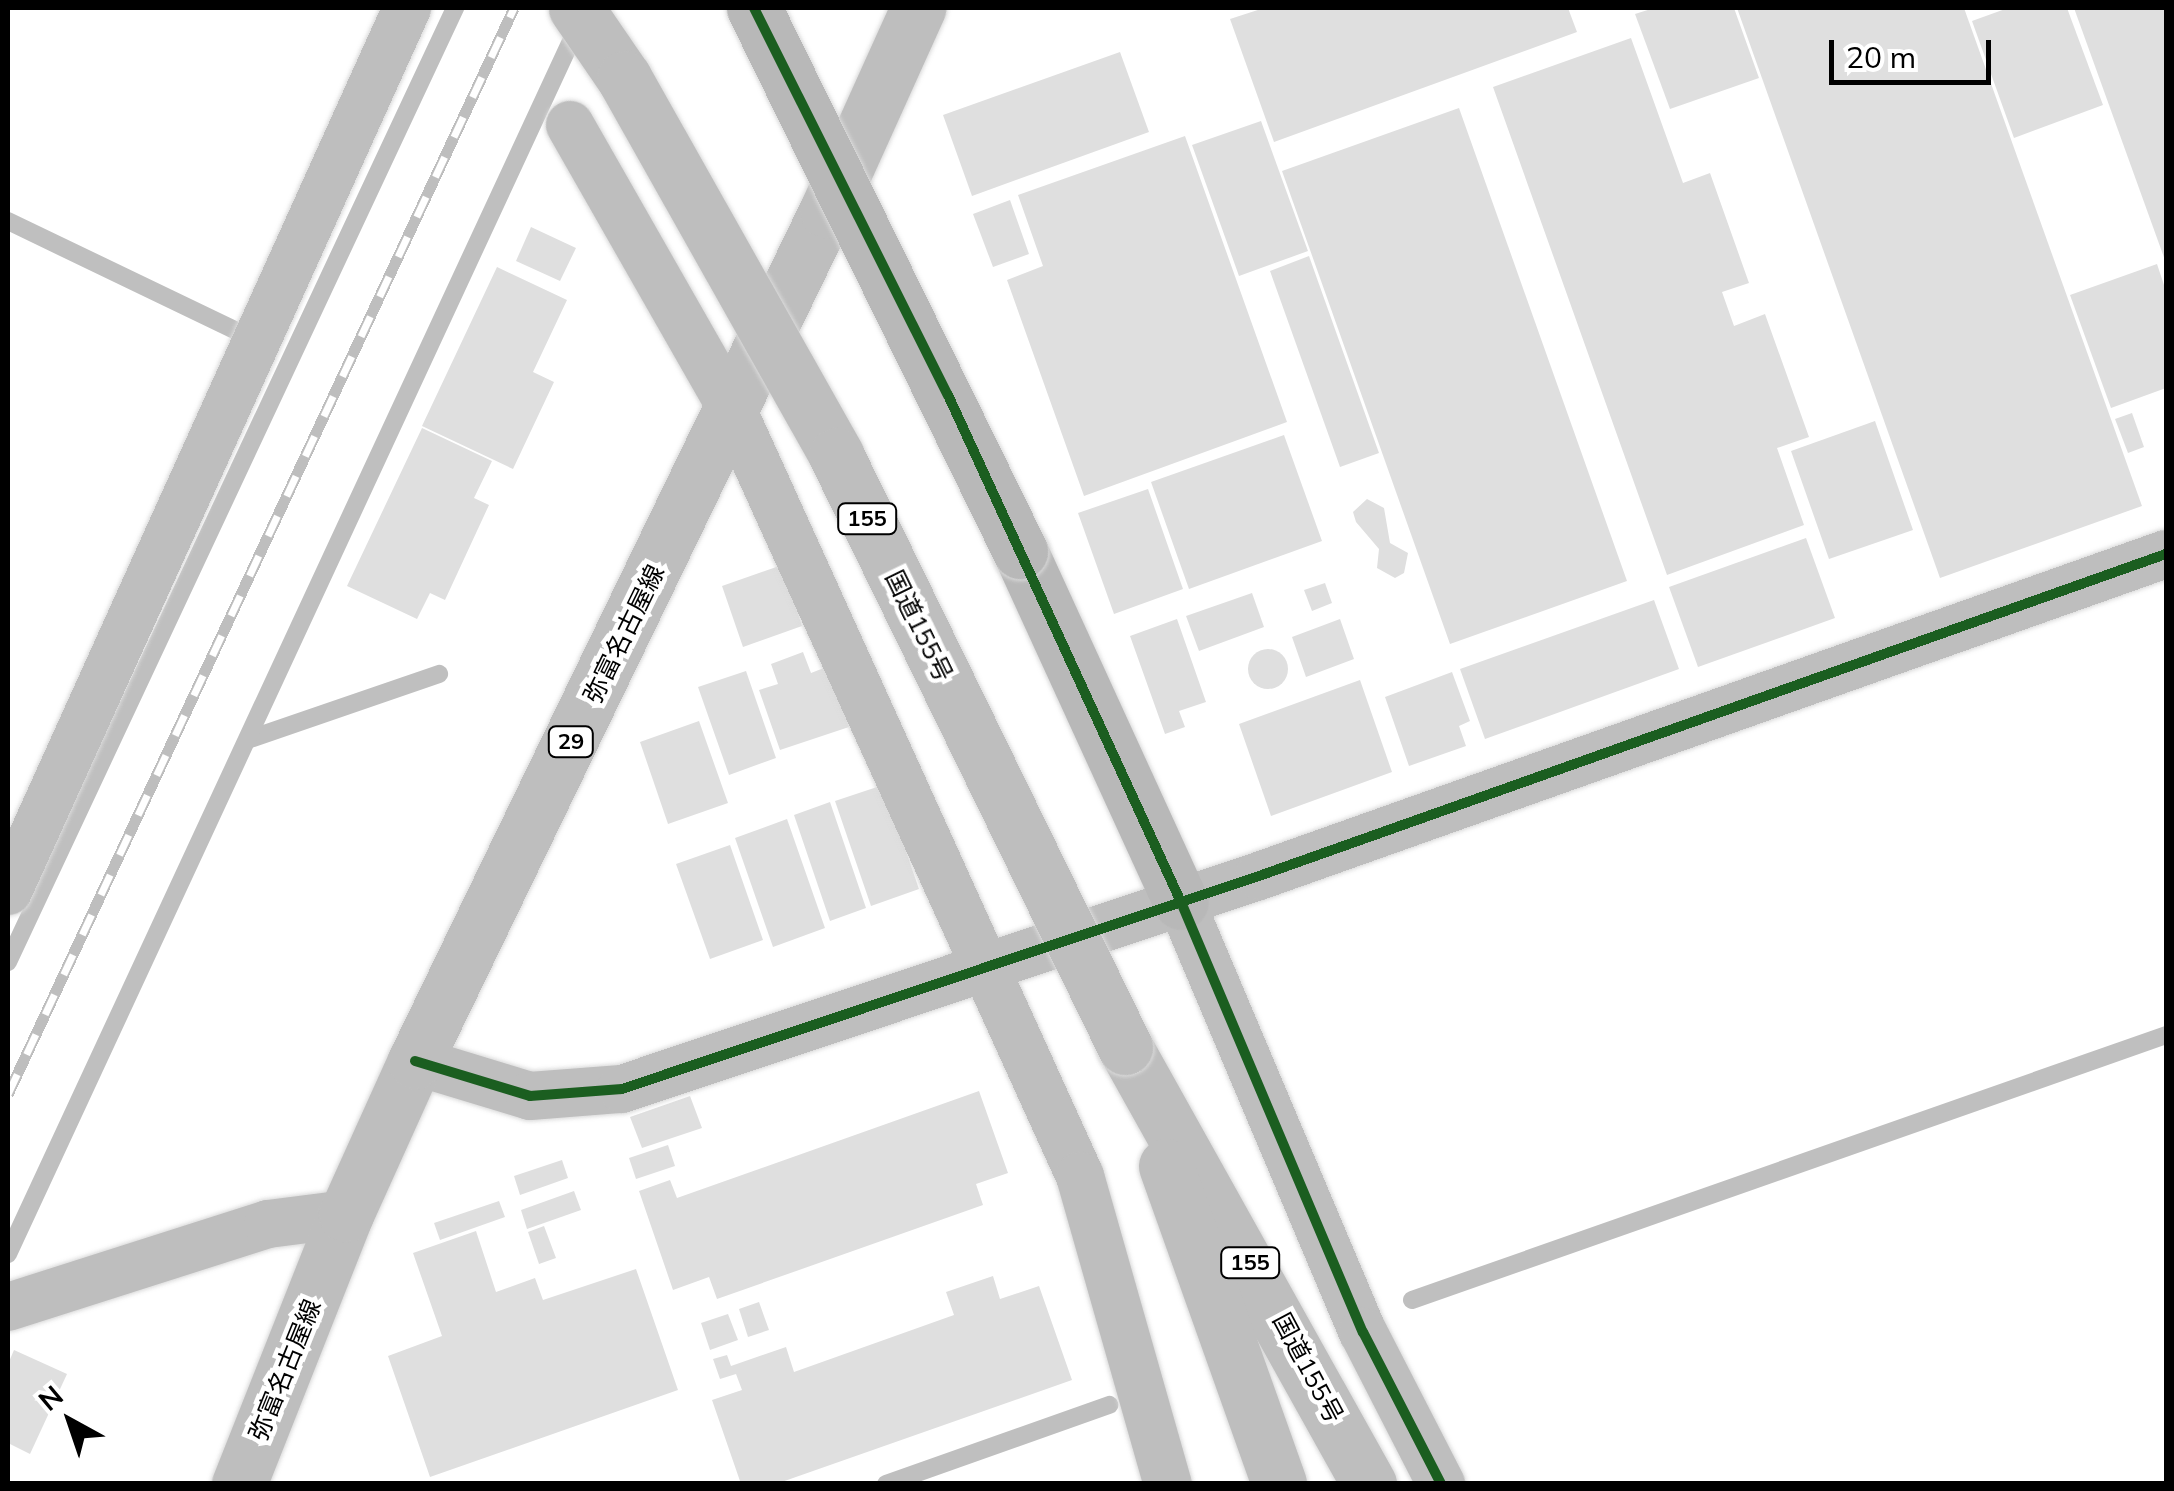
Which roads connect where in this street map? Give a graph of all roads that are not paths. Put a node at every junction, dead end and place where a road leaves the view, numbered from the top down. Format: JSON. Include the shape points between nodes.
{"nodes":[{"id":1,"x":407,"y":8,"type":"edge"},
{"id":2,"x":576,"y":8,"type":"edge"},
{"id":3,"x":754,"y":8,"type":"edge"},
{"id":4,"x":918,"y":8,"type":"edge"},
{"id":5,"x":570,"y":125,"type":"dead end"},
{"id":6,"x":732,"y":409,"type":"junction"},
{"id":7,"x":2166,"y":554,"type":"edge"},
{"id":8,"x":8,"y":891,"type":"edge"},
{"id":9,"x":1181,"y":902,"type":"junction"},
{"id":10,"x":987,"y":966,"type":"junction"},
{"id":11,"x":1125,"y":1047,"type":"junction"},
{"id":12,"x":416,"y":1061,"type":"junction"},
{"id":13,"x":346,"y":1214,"type":"junction"},
{"id":14,"x":8,"y":1307,"type":"edge"},
{"id":15,"x":240,"y":1484,"type":"edge"},
{"id":16,"x":1168,"y":1484,"type":"edge"},
{"id":17,"x":1279,"y":1484,"type":"edge"},
{"id":18,"x":1369,"y":1484,"type":"edge"},
{"id":19,"x":1441,"y":1484,"type":"edge"}],
"edges":[{"from":1,"to":8,"type":"street"},
{"from":2,"to":11,"type":"main road","name":"国道155号","number":"155","bridge":true,"via":[[624,78],[836,455]]},
{"from":3,"to":9,"type":"street","bridge":true,"via":[[1020,551]]},
{"from":4,"to":6,"type":"main road","name":"弥富名古屋線","number":"29"},
{"from":5,"to":6,"type":"street"},
{"from":6,"to":10,"type":"street"},
{"from":6,"to":12,"type":"main road","name":"弥富名古屋線","number":"29"},
{"from":7,"to":9,"type":"street"},
{"from":9,"to":10,"type":"street"},
{"from":9,"to":19,"type":"street","via":[[1364,1332]]},
{"from":10,"to":12,"type":"street","via":[[622,1089],[530,1096]]},
{"from":10,"to":16,"type":"street","via":[[1080,1176]]},
{"from":11,"to":17,"type":"main road","name":"国道155号","number":"155"},
{"from":11,"to":18,"type":"main road","name":"国道155号","number":"155"},
{"from":12,"to":13,"type":"main road","name":"弥富名古屋線","number":"29"},
{"from":13,"to":14,"type":"street","via":[[268,1224]]},
{"from":13,"to":15,"type":"main road","name":"弥富名古屋線","number":"29"}]}
